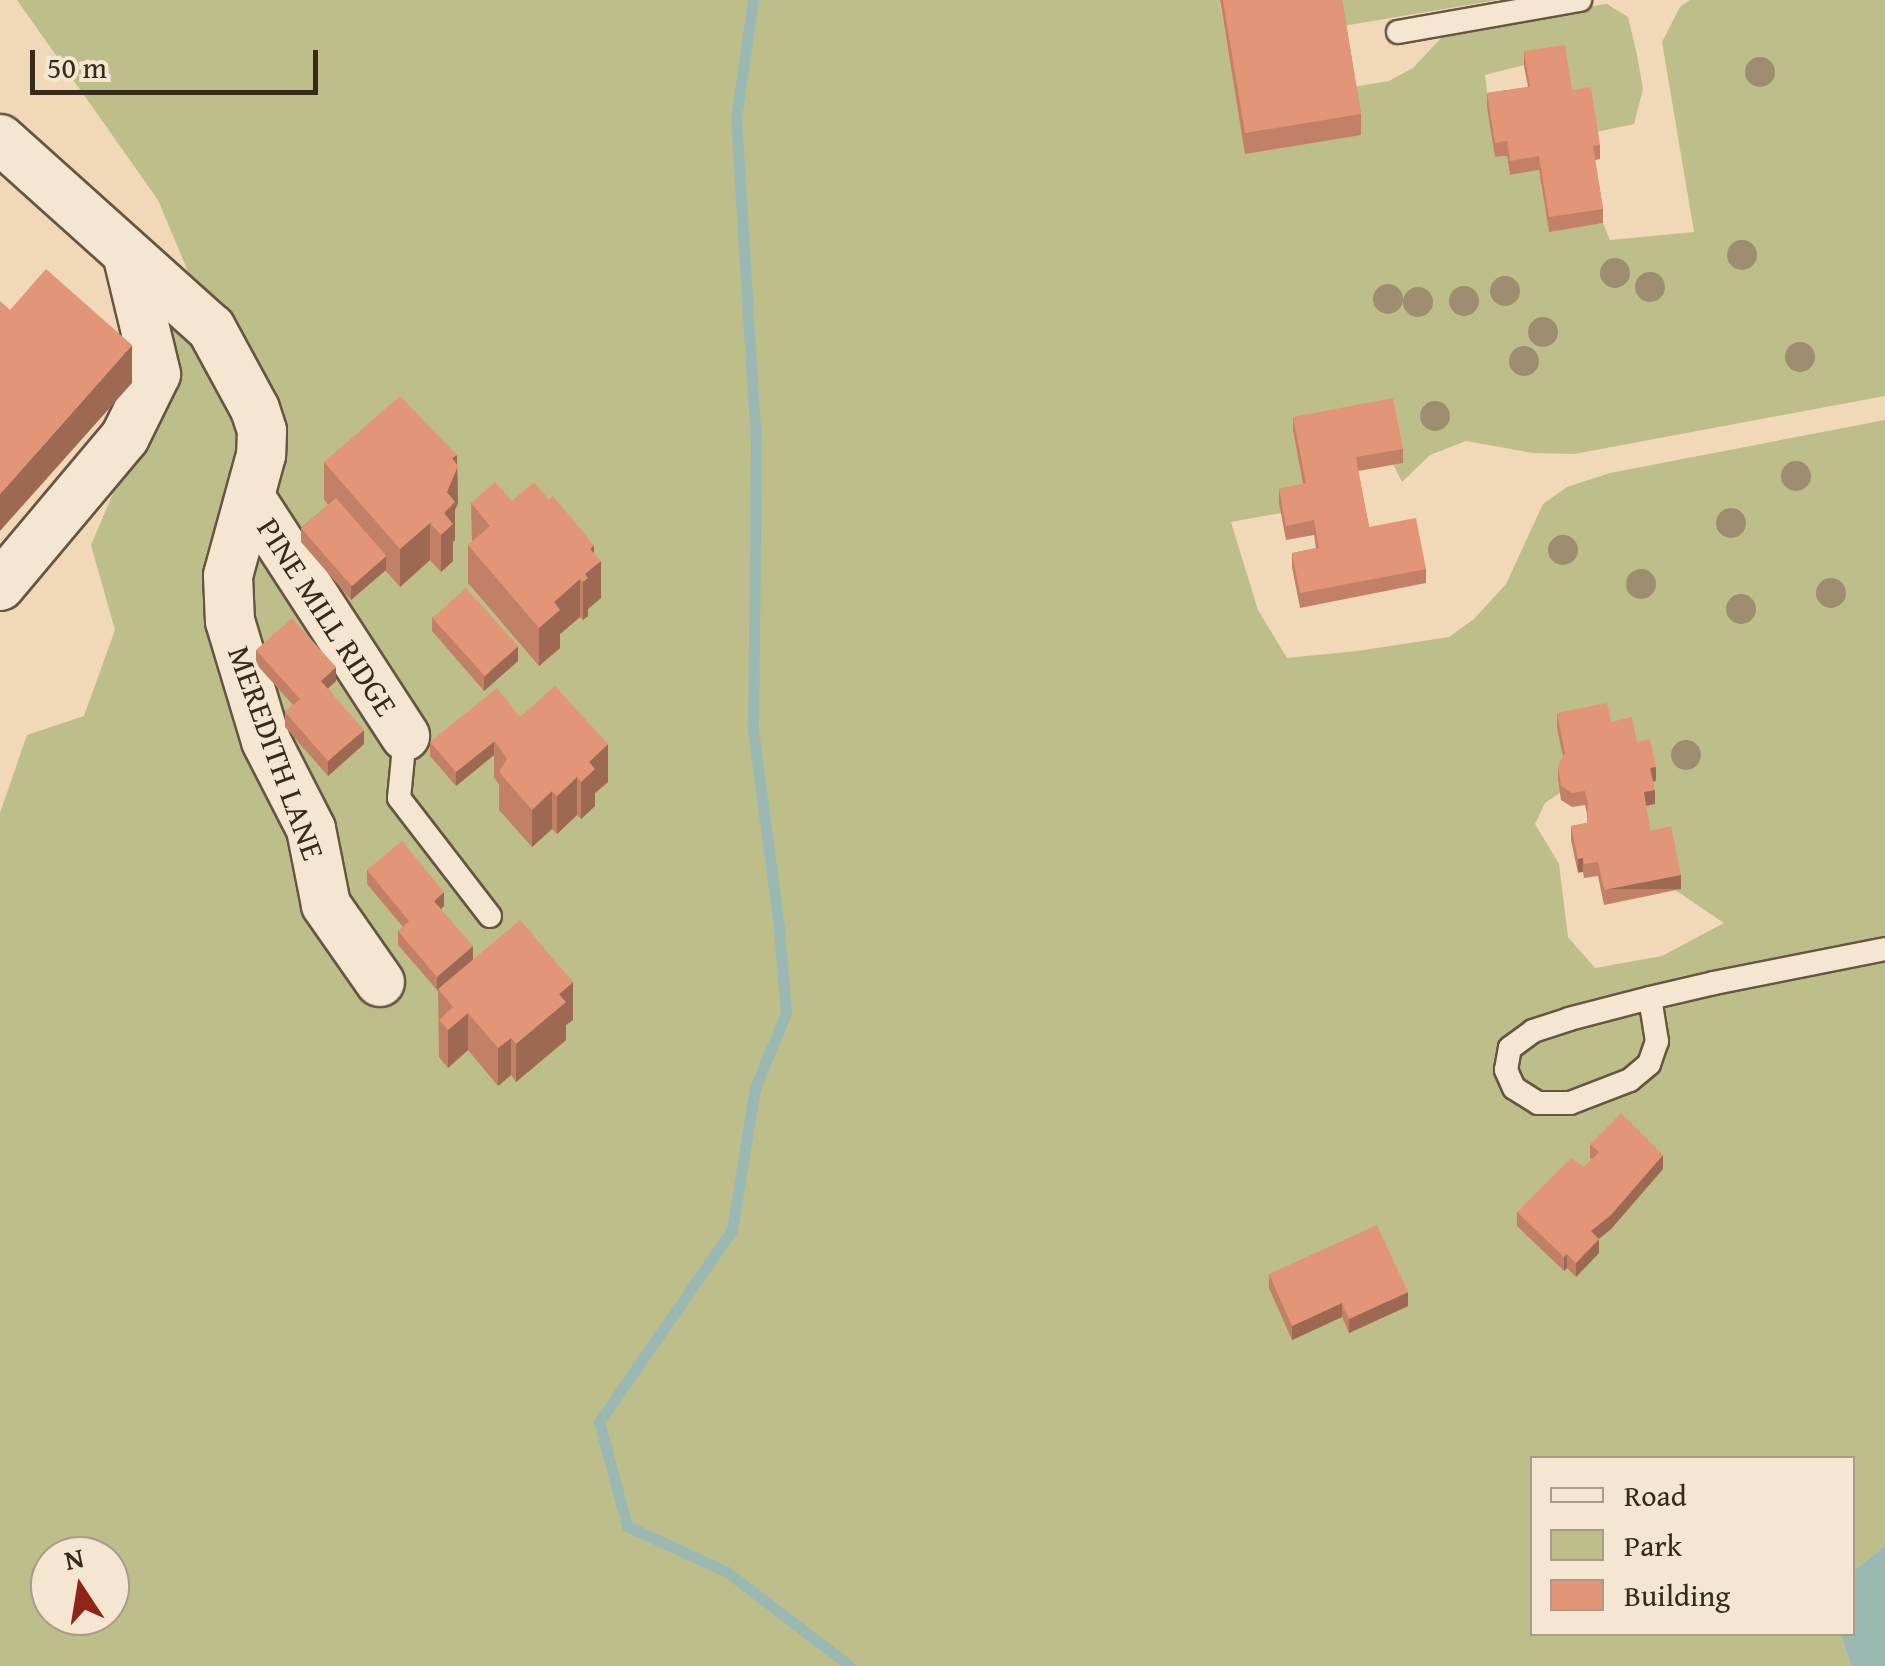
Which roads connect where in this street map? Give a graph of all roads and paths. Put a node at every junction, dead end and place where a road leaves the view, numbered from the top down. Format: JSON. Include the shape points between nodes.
{"nodes":[{"id":1,"x":1580,"y":0,"type":"edge"},
{"id":2,"x":1398,"y":32,"type":"dead end"},
{"id":3,"x":0,"y":139,"type":"edge"},
{"id":4,"x":128,"y":257,"type":"junction"},
{"id":5,"x":250,"y":497,"type":"junction"},
{"id":6,"x":0,"y":586,"type":"edge"},
{"id":7,"x":405,"y":736,"type":"joint"},
{"id":8,"x":490,"y":916,"type":"dead end"},
{"id":9,"x":1885,"y":949,"type":"edge"},
{"id":10,"x":380,"y":982,"type":"dead end"},
{"id":11,"x":1650,"y":998,"type":"junction"}],
"edges":[{"from":1,"to":2,"type":"lane"},
{"from":3,"to":4,"type":"street","name":"MEREDITH LANE"},
{"from":4,"to":5,"type":"street","name":"MEREDITH LANE","via":[[210,328],[234,366],[262,431]]},
{"from":4,"to":6,"type":"street","via":[[156,374],[125,437]]},
{"from":5,"to":7,"type":"street","name":"PINE MILL RIDGE"},
{"from":5,"to":10,"type":"street","name":"MEREDITH LANE","via":[[226,598],[241,664],[266,741],[311,829],[326,905]]},
{"from":7,"to":8,"type":"lane","via":[[399,798]]},
{"from":9,"to":11,"type":"lane"},
{"from":11,"to":11,"type":"lane","via":[[1533,1031],[1510,1048],[1506,1070],[1514,1088],[1538,1103],[1570,1104],[1630,1080],[1649,1064],[1656,1041]]}]}
